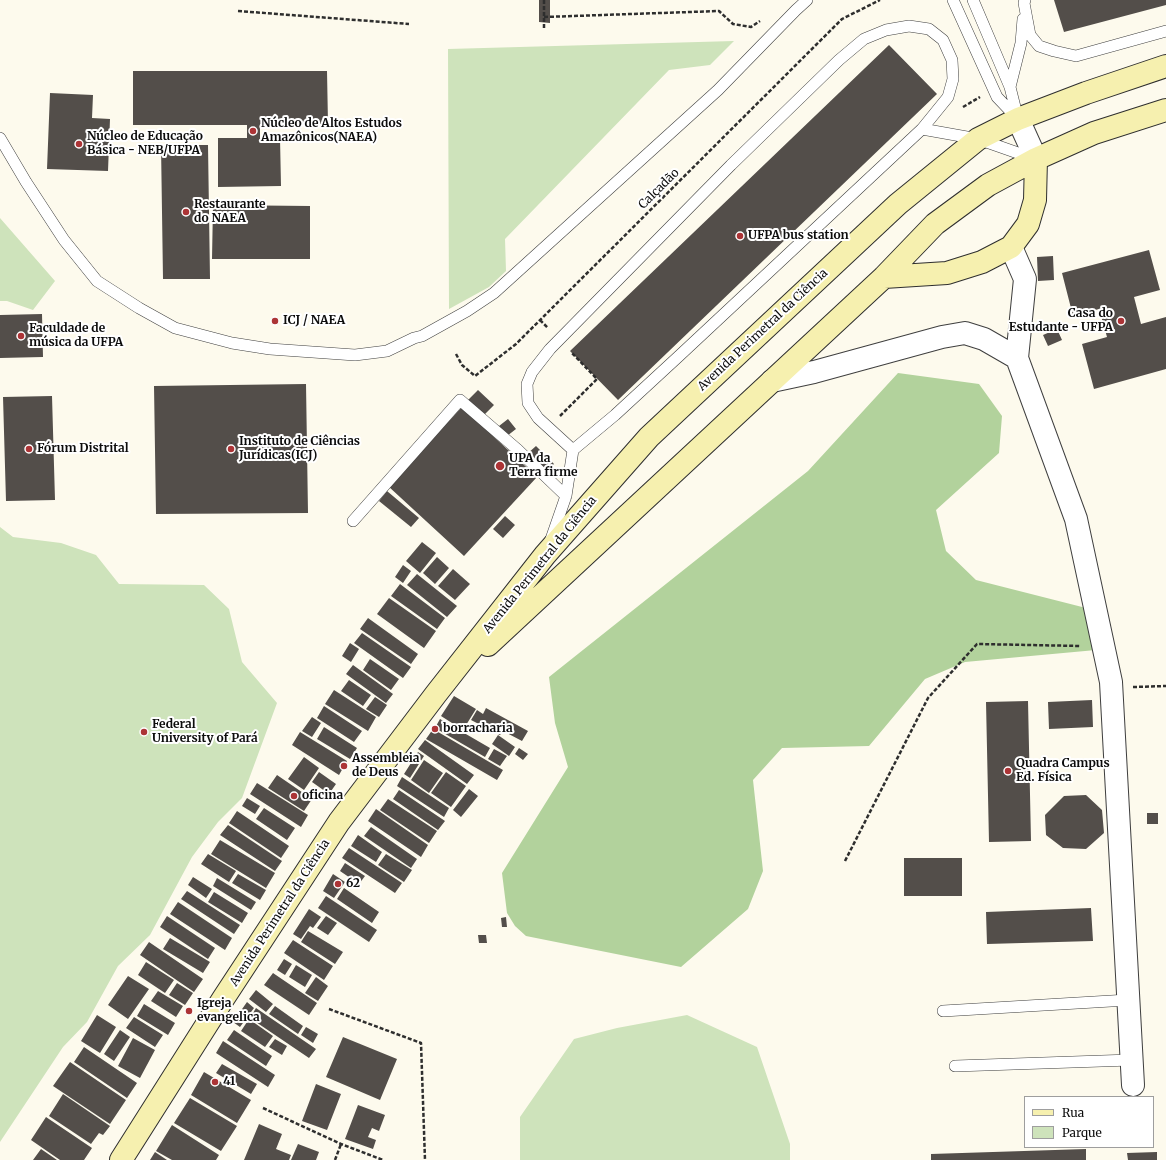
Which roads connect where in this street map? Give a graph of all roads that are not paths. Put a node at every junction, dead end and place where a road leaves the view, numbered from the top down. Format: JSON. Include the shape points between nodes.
{"nodes":[{"id":1,"x":807,"y":0,"type":"edge"},
{"id":2,"x":953,"y":0,"type":"edge"},
{"id":3,"x":972,"y":0,"type":"edge"},
{"id":4,"x":1025,"y":2,"type":"edge"},
{"id":5,"x":1166,"y":31,"type":"edge"},
{"id":6,"x":1166,"y":66,"type":"edge"},
{"id":7,"x":1010,"y":87,"type":"junction"},
{"id":8,"x":1166,"y":110,"type":"edge"},
{"id":9,"x":1018,"y":119,"type":"junction"},
{"id":10,"x":922,"y":129,"type":"junction"},
{"id":11,"x":0,"y":138,"type":"edge"},
{"id":12,"x":978,"y":139,"type":"junction"},
{"id":13,"x":1036,"y":159,"type":"junction"},
{"id":14,"x":1011,"y":247,"type":"junction"},
{"id":15,"x":884,"y":277,"type":"junction"},
{"id":16,"x":1017,"y":358,"type":"junction"},
{"id":17,"x":772,"y":381,"type":"junction"},
{"id":18,"x":573,"y":450,"type":"junction"},
{"id":19,"x":566,"y":496,"type":"junction"},
{"id":20,"x":353,"y":521,"type":"dead end"},
{"id":21,"x":545,"y":555,"type":"junction"},
{"id":22,"x":436,"y":694,"type":"junction"},
{"id":23,"x":1128,"y":1000,"type":"junction"},
{"id":24,"x":943,"y":1011,"type":"dead end"},
{"id":25,"x":1131,"y":1060,"type":"junction"},
{"id":26,"x":955,"y":1066,"type":"dead end"},
{"id":27,"x":1133,"y":1085,"type":"dead end"},
{"id":28,"x":121,"y":1160,"type":"edge"}],
"edges":[{"from":1,"to":11,"type":"lane","via":[[718,90],[494,293],[422,336],[387,351],[349,354],[270,349],[232,343],[175,328],[97,281],[64,240]]},
{"from":2,"to":9,"type":"lane","via":[[997,97]]},
{"from":3,"to":7,"type":"lane"},
{"from":4,"to":5,"type":"lane","via":[[1030,35],[1039,46],[1076,56]]},
{"from":4,"to":7,"type":"lane","via":[[1021,43]]},
{"from":6,"to":9,"type":"main road","name":"Avenida Perimetral da Ciência"},
{"from":7,"to":9,"type":"lane"},
{"from":8,"to":13,"type":"main road","name":"Avenida Perimetral da Ciência","via":[[1094,133]]},
{"from":9,"to":12,"type":"main road","name":"Avenida Perimetral da Ciência"},
{"from":9,"to":13,"type":"street"},
{"from":10,"to":12,"type":"lane"},
{"from":10,"to":18,"type":"lane","via":[[674,362]]},
{"from":10,"to":18,"type":"lane","via":[[948,97],[953,79],[952,60],[943,40],[929,29],[909,26],[886,30],[864,39],[731,165],[550,349],[532,372],[527,384],[528,403],[538,418]]},
{"from":12,"to":13,"type":"lane"},
{"from":12,"to":21,"type":"main road","name":"Avenida Perimetral da Ciência","via":[[898,204],[649,437]]},
{"from":13,"to":14,"type":"main road","via":[[1035,200],[1028,224]]},
{"from":13,"to":15,"type":"main road","name":"Avenida Perimetral da Ciência","via":[[988,185],[935,224]]},
{"from":14,"to":15,"type":"main road","via":[[982,262],[947,273]]},
{"from":14,"to":16,"type":"street","via":[[1025,279]]},
{"from":15,"to":17,"type":"main road","name":"Avenida Perimetral da Ciência"},
{"from":16,"to":17,"type":"street","via":[[984,339],[965,333]]},
{"from":16,"to":23,"type":"street","via":[[1076,519],[1112,688]]},
{"from":17,"to":22,"type":"main road","name":"Avenida Perimetral da Ciência"},
{"from":18,"to":19,"type":"lane"},
{"from":19,"to":20,"type":"lane","via":[[460,400]]},
{"from":19,"to":21,"type":"lane"},
{"from":21,"to":22,"type":"main road","name":"Avenida Perimetral da Ciência"},
{"from":22,"to":28,"type":"main road","name":"Avenida Perimetral da Ciência","via":[[339,822]]},
{"from":23,"to":24,"type":"lane"},
{"from":23,"to":25,"type":"street"},
{"from":25,"to":26,"type":"lane"},
{"from":25,"to":27,"type":"street"}]}
